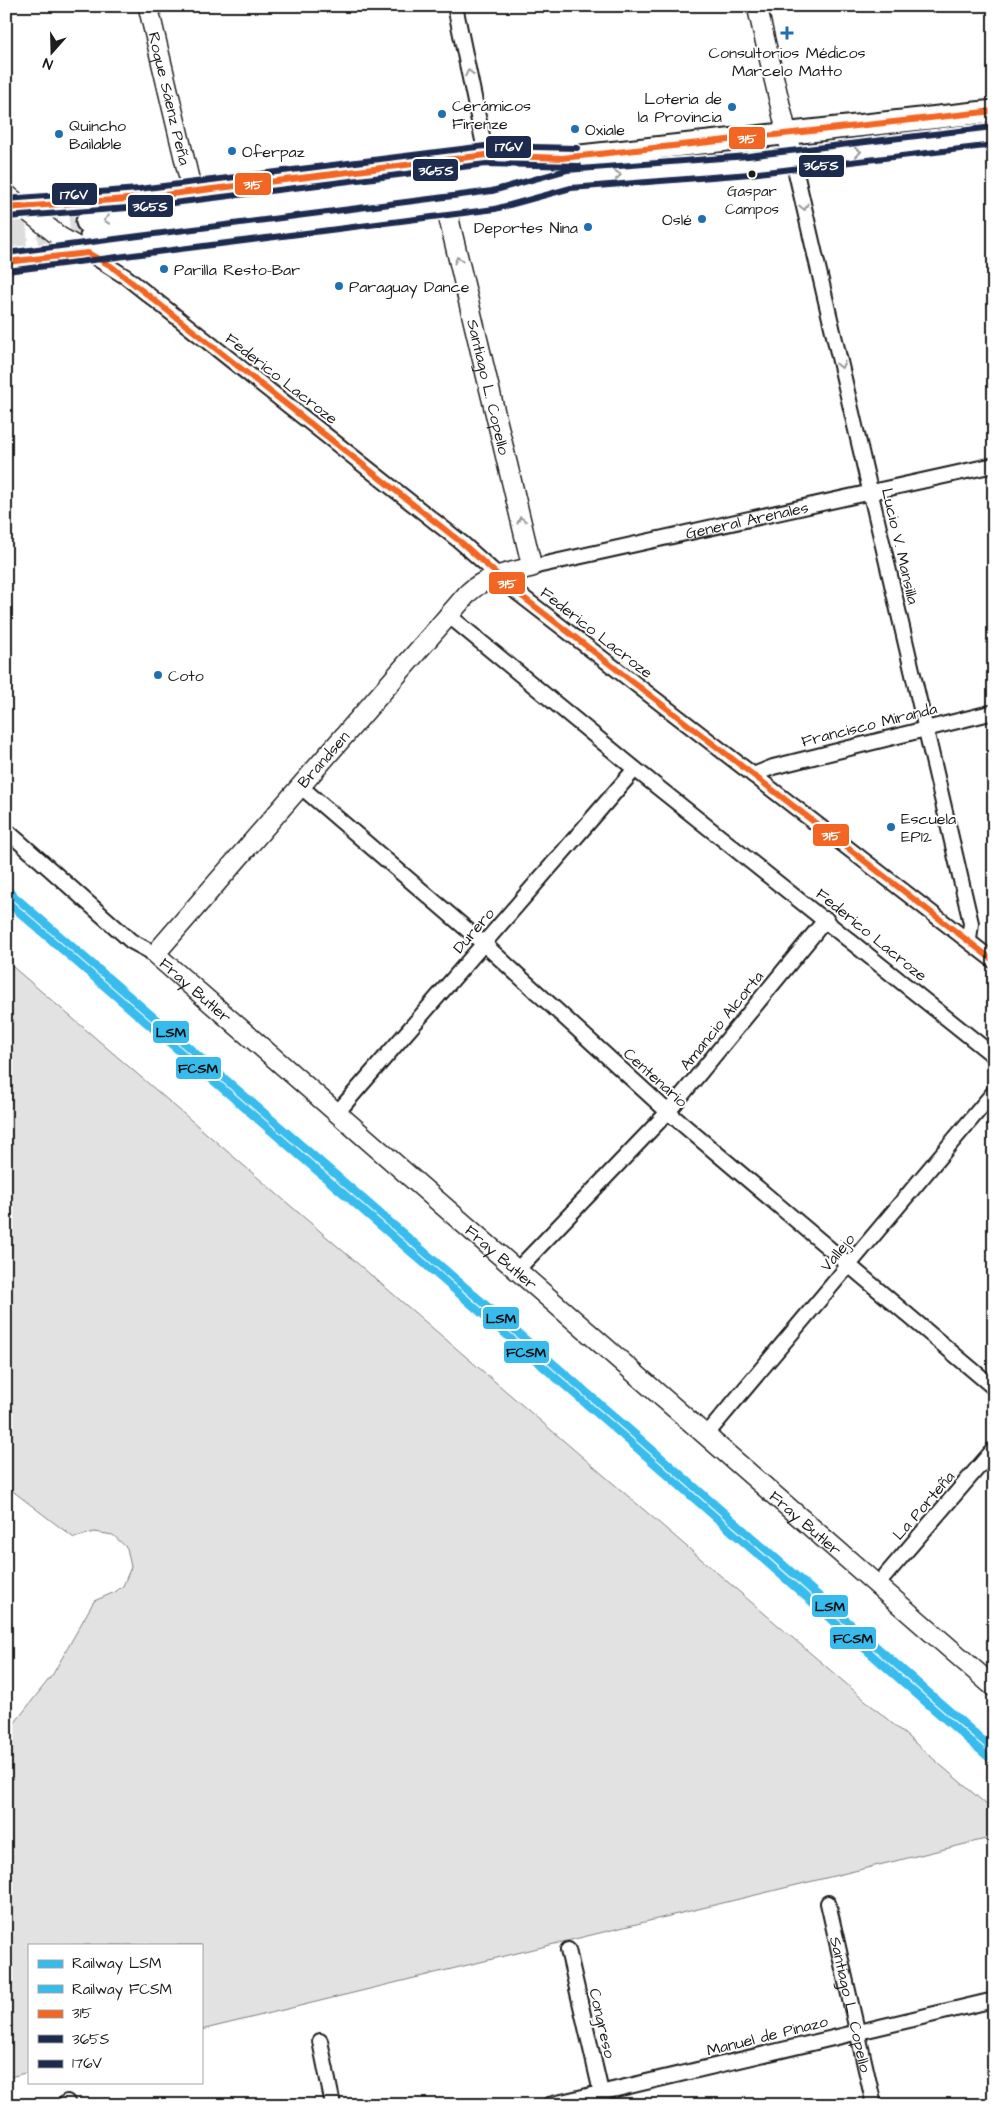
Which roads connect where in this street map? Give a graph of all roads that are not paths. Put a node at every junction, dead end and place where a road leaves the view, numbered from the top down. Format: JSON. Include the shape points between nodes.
{"nodes":[{"id":1,"x":148,"y":6,"type":"edge"},
{"id":2,"x":455,"y":6,"type":"edge"},
{"id":3,"x":757,"y":6,"type":"edge"},
{"id":4,"x":994,"y":112,"type":"edge"},
{"id":5,"x":786,"y":135,"type":"junction"},
{"id":6,"x":994,"y":136,"type":"edge"},
{"id":7,"x":486,"y":155,"type":"junction"},
{"id":8,"x":562,"y":158,"type":"junction"},
{"id":9,"x":793,"y":160,"type":"junction"},
{"id":10,"x":569,"y":179,"type":"junction"},
{"id":11,"x":192,"y":192,"type":"junction"},
{"id":12,"x":6,"y":194,"type":"edge"},
{"id":13,"x":13,"y":207,"type":"edge"},
{"id":14,"x":446,"y":207,"type":"junction"},
{"id":15,"x":89,"y":237,"type":"junction"},
{"id":16,"x":6,"y":262,"type":"edge"},
{"id":17,"x":994,"y":464,"type":"edge"},
{"id":18,"x":871,"y":492,"type":"junction"},
{"id":19,"x":532,"y":567,"type":"junction"},
{"id":20,"x":499,"y":575,"type":"junction"},
{"id":21,"x":447,"y":614,"type":"junction"},
{"id":22,"x":994,"y":712,"type":"edge"},
{"id":23,"x":925,"y":728,"type":"junction"},
{"id":24,"x":635,"y":769,"type":"junction"},
{"id":25,"x":754,"y":775,"type":"junction"},
{"id":26,"x":300,"y":786,"type":"junction"},
{"id":27,"x":6,"y":830,"type":"edge"},
{"id":28,"x":826,"y":919,"type":"junction"},
{"id":29,"x":968,"y":940,"type":"junction"},
{"id":30,"x":484,"y":944,"type":"junction"},
{"id":31,"x":155,"y":954,"type":"junction"},
{"id":32,"x":994,"y":961,"type":"edge"},
{"id":33,"x":994,"y":1056,"type":"edge"},
{"id":34,"x":994,"y":1092,"type":"edge"},
{"id":35,"x":668,"y":1112,"type":"junction"},
{"id":36,"x":336,"y":1114,"type":"junction"},
{"id":37,"x":848,"y":1265,"type":"junction"},
{"id":38,"x":517,"y":1270,"type":"junction"},
{"id":39,"x":994,"y":1388,"type":"edge"},
{"id":40,"x":707,"y":1434,"type":"junction"},
{"id":41,"x":994,"y":1449,"type":"edge"},
{"id":42,"x":878,"y":1584,"type":"junction"},
{"id":43,"x":994,"y":1687,"type":"edge"},
{"id":44,"x":828,"y":1903,"type":"dead end"},
{"id":45,"x":568,"y":1950,"type":"dead end"},
{"id":46,"x":994,"y":2000,"type":"edge"},
{"id":47,"x":857,"y":2032,"type":"junction"},
{"id":48,"x":320,"y":2041,"type":"dead end"},
{"id":49,"x":603,"y":2099,"type":"edge"},
{"id":50,"x":333,"y":2105,"type":"edge"},
{"id":51,"x":549,"y":2105,"type":"edge"},
{"id":52,"x":874,"y":2105,"type":"edge"}],
"edges":[{"from":1,"to":11,"type":"street","name":"Roque Sáenz Peña"},
{"from":7,"to":2,"type":"street","one_way":true},
{"from":3,"to":5,"type":"street"},
{"from":4,"to":5,"type":"main road"},
{"from":5,"to":8,"type":"main road"},
{"from":5,"to":9,"type":"street"},
{"from":9,"to":6,"type":"main road","one_way":true},
{"from":7,"to":8,"type":"street"},
{"from":7,"to":11,"type":"street"},
{"from":8,"to":15,"type":"main road","one_way":true,"via":[[346,189]]},
{"from":10,"to":9,"type":"main road","one_way":true},
{"from":9,"to":18,"type":"street","name":"Lucio V. Mansilla","one_way":true},
{"from":10,"to":14,"type":"street","via":[[494,200]]},
{"from":10,"to":15,"type":"main road"},
{"from":11,"to":13,"type":"street"},
{"from":12,"to":13,"type":"street"},
{"from":13,"to":15,"type":"street","via":[[60,237]]},
{"from":14,"to":15,"type":"street"},
{"from":19,"to":14,"type":"street","name":"Santiago L. Copello","one_way":true},
{"from":15,"to":16,"type":"street"},
{"from":15,"to":20,"type":"street","name":"Federico Lacroze","via":[[126,277]]},
{"from":17,"to":18,"type":"street","name":"General Arenales"},
{"from":18,"to":19,"type":"street","name":"General Arenales"},
{"from":18,"to":23,"type":"street","name":"Lucio V. Mansilla"},
{"from":19,"to":20,"type":"street","name":"General Arenales"},
{"from":20,"to":21,"type":"street","name":"Brandsen","via":[[479,582]]},
{"from":20,"to":25,"type":"street","name":"Federico Lacroze"},
{"from":21,"to":24,"type":"street","name":"Federico Lacroze"},
{"from":21,"to":26,"type":"street","name":"Brandsen"},
{"from":22,"to":23,"type":"street","name":"Francisco Miranda"},
{"from":23,"to":25,"type":"street","name":"Francisco Miranda","via":[[773,767]]},
{"from":23,"to":29,"type":"street","name":"Lucio V. Mansilla","via":[[971,923]]},
{"from":24,"to":28,"type":"street","name":"Federico Lacroze"},
{"from":24,"to":30,"type":"street","name":"Durero"},
{"from":25,"to":29,"type":"street","name":"Federico Lacroze"},
{"from":26,"to":30,"type":"street","name":"Centenario"},
{"from":26,"to":31,"type":"street","name":"Brandsen"},
{"from":27,"to":31,"type":"street","name":"Fray Butler","via":[[131,941]]},
{"from":28,"to":33,"type":"street","name":"Federico Lacroze"},
{"from":28,"to":35,"type":"street","name":"Amancio Alcorta"},
{"from":29,"to":32,"type":"street","name":"Federico Lacroze"},
{"from":30,"to":35,"type":"street","name":"Centenario"},
{"from":30,"to":36,"type":"street","name":"Durero"},
{"from":31,"to":36,"type":"street","name":"Fray Butler"},
{"from":34,"to":37,"type":"street","name":"Vallejo"},
{"from":35,"to":37,"type":"street","name":"Centenario"},
{"from":35,"to":38,"type":"street","name":"Amancio Alcorta"},
{"from":36,"to":38,"type":"street","name":"Fray Butler"},
{"from":37,"to":39,"type":"street","name":"Centenario"},
{"from":37,"to":40,"type":"street","name":"Vallejo"},
{"from":38,"to":40,"type":"street","name":"Fray Butler"},
{"from":40,"to":42,"type":"street","name":"Fray Butler"},
{"from":41,"to":42,"type":"street","name":"La Porteña"},
{"from":42,"to":43,"type":"street","name":"Fray Butler"},
{"from":44,"to":47,"type":"street","name":"Santiago L. Copello"},
{"from":45,"to":49,"type":"street","name":"Congreso"},
{"from":46,"to":47,"type":"street","name":"Manuel de Pinazo"},
{"from":47,"to":49,"type":"street","name":"Manuel de Pinazo"},
{"from":47,"to":52,"type":"street","name":"Santiago L. Copello"},
{"from":48,"to":50,"type":"street"},
{"from":49,"to":51,"type":"street","name":"Manuel de Pinazo"}]}
